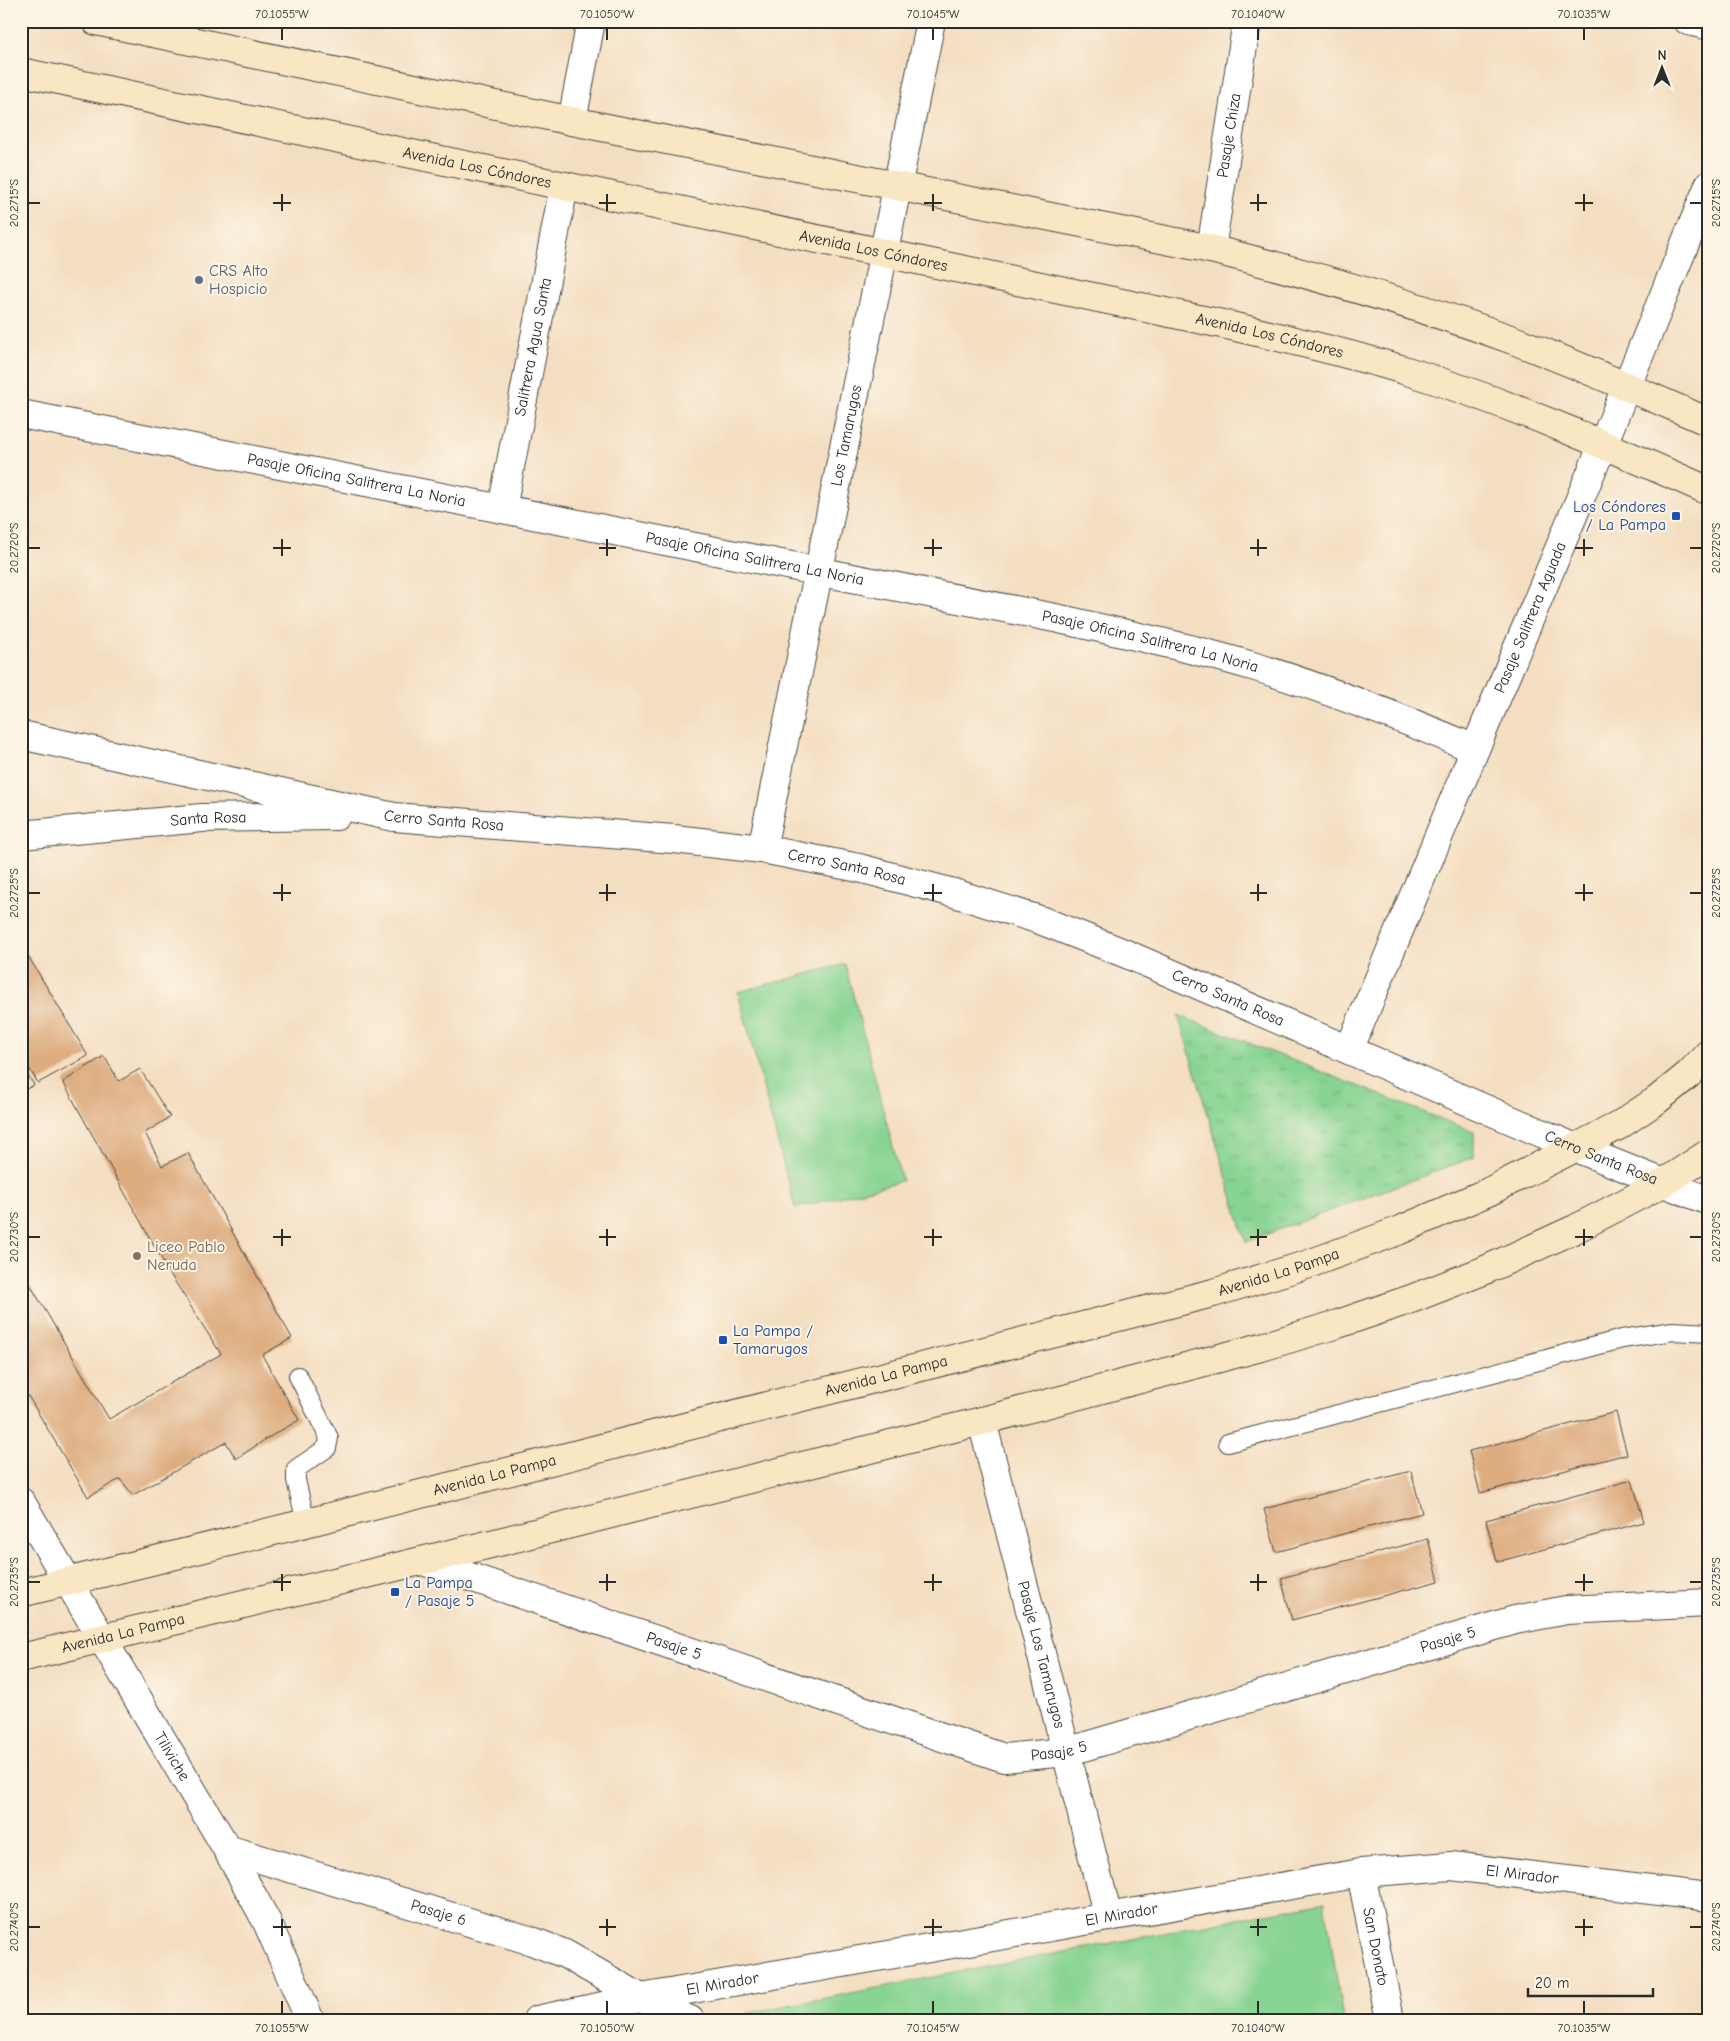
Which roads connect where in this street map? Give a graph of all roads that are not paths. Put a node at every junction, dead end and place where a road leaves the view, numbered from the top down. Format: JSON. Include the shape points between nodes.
{"nodes":[{"id":1,"x":96,"y":21,"type":"edge"},
{"id":2,"x":591,"y":21,"type":"edge"},
{"id":3,"x":931,"y":21,"type":"edge"},
{"id":4,"x":1247,"y":21,"type":"edge"},
{"id":5,"x":1688,"y":21,"type":"edge"},
{"id":6,"x":1709,"y":26,"type":"edge"},
{"id":7,"x":21,"y":72,"type":"edge"},
{"id":8,"x":572,"y":121,"type":"junction"},
{"id":9,"x":1709,"y":185,"type":"edge"},
{"id":10,"x":564,"y":186,"type":"junction"},
{"id":11,"x":898,"y":186,"type":"junction"},
{"id":12,"x":1212,"y":249,"type":"junction"},
{"id":13,"x":884,"y":253,"type":"junction"},
{"id":14,"x":1626,"y":386,"type":"junction"},
{"id":15,"x":21,"y":414,"type":"edge"},
{"id":16,"x":1709,"y":422,"type":"edge"},
{"id":17,"x":1603,"y":444,"type":"junction"},
{"id":18,"x":1709,"y":491,"type":"edge"},
{"id":19,"x":502,"y":509,"type":"junction"},
{"id":20,"x":819,"y":572,"type":"junction"},
{"id":21,"x":21,"y":735,"type":"edge"},
{"id":22,"x":1475,"y":749,"type":"junction"},
{"id":23,"x":394,"y":817,"type":"junction"},
{"id":24,"x":21,"y":835,"type":"edge"},
{"id":25,"x":762,"y":849,"type":"junction"},
{"id":26,"x":1350,"y":1050,"type":"junction"},
{"id":27,"x":1709,"y":1053,"type":"edge"},
{"id":28,"x":1576,"y":1148,"type":"junction"},
{"id":29,"x":1709,"y":1153,"type":"edge"},
{"id":30,"x":1665,"y":1182,"type":"junction"},
{"id":31,"x":1709,"y":1201,"type":"edge"},
{"id":32,"x":1709,"y":1334,"type":"edge"},
{"id":33,"x":298,"y":1376,"type":"dead end"},
{"id":34,"x":982,"y":1421,"type":"junction"},
{"id":35,"x":1228,"y":1443,"type":"dead end"},
{"id":36,"x":21,"y":1502,"type":"edge"},
{"id":37,"x":306,"y":1523,"type":"junction"},
{"id":38,"x":423,"y":1561,"type":"junction"},
{"id":39,"x":68,"y":1582,"type":"junction"},
{"id":40,"x":21,"y":1592,"type":"edge"},
{"id":41,"x":1709,"y":1603,"type":"edge"},
{"id":42,"x":102,"y":1638,"type":"junction"},
{"id":43,"x":21,"y":1658,"type":"edge"},
{"id":44,"x":1066,"y":1752,"type":"junction"},
{"id":45,"x":227,"y":1849,"type":"junction"},
{"id":46,"x":1360,"y":1874,"type":"junction"},
{"id":47,"x":1709,"y":1897,"type":"edge"},
{"id":48,"x":1108,"y":1917,"type":"junction"},
{"id":49,"x":641,"y":1998,"type":"junction"},
{"id":50,"x":310,"y":2020,"type":"edge"},
{"id":51,"x":537,"y":2020,"type":"edge"},
{"id":52,"x":690,"y":2020,"type":"edge"},
{"id":53,"x":1390,"y":2020,"type":"edge"}],
"edges":[{"from":1,"to":8,"type":"street"},
{"from":2,"to":8,"type":"street"},
{"from":3,"to":11,"type":"street","name":"Los Tamarugos"},
{"from":4,"to":12,"type":"street","name":"Pasaje Chiza"},
{"from":5,"to":6,"type":"street"},
{"from":7,"to":10,"type":"street","name":"Avenida Los Cóndores"},
{"from":8,"to":11,"type":"street"},
{"from":9,"to":14,"type":"street","name":"Pasaje Salitrera Aguada"},
{"from":10,"to":13,"type":"street","name":"Avenida Los Cóndores"},
{"from":10,"to":19,"type":"street","name":"Salitrera Agua Santa"},
{"from":11,"to":12,"type":"street"},
{"from":11,"to":13,"type":"street","name":"Los Tamarugos"},
{"from":12,"to":14,"type":"street","via":[[1400,301],[1514,341]]},
{"from":13,"to":17,"type":"street","name":"Avenida Los Cóndores","via":[[1317,346],[1407,371],[1506,405]]},
{"from":13,"to":20,"type":"street","name":"Los Tamarugos"},
{"from":14,"to":16,"type":"street"},
{"from":14,"to":17,"type":"street","name":"Pasaje Salitrera Aguada"},
{"from":15,"to":19,"type":"street","name":"Pasaje Oficina Salitrera La Noria"},
{"from":17,"to":18,"type":"street","name":"Avenida Los Cóndores"},
{"from":17,"to":22,"type":"street","name":"Pasaje Salitrera Aguada"},
{"from":19,"to":20,"type":"street","name":"Pasaje Oficina Salitrera La Noria"},
{"from":20,"to":22,"type":"street","name":"Pasaje Oficina Salitrera La Noria","via":[[1168,643],[1331,692]]},
{"from":20,"to":25,"type":"street","name":"Los Tamarugos"},
{"from":21,"to":23,"type":"street","name":"Cerro Santa Rosa"},
{"from":22,"to":26,"type":"street","name":"Pasaje Salitrera Aguada"},
{"from":23,"to":24,"type":"street","name":"Santa Rosa","via":[[202,818]]},
{"from":23,"to":25,"type":"street","name":"Cerro Santa Rosa"},
{"from":25,"to":26,"type":"street","name":"Cerro Santa Rosa","via":[[859,868],[954,892],[1040,920],[1124,952]]},
{"from":26,"to":28,"type":"street","name":"Cerro Santa Rosa"},
{"from":27,"to":28,"type":"street","name":"Avenida La Pampa","via":[[1657,1100]]},
{"from":28,"to":30,"type":"street","name":"Cerro Santa Rosa"},
{"from":28,"to":37,"type":"street","name":"Avenida La Pampa","via":[[1488,1192],[1398,1231],[1306,1265],[1222,1290]]},
{"from":29,"to":30,"type":"street","name":"Avenida La Pampa"},
{"from":30,"to":31,"type":"street","name":"Cerro Santa Rosa"},
{"from":30,"to":34,"type":"street","name":"Avenida La Pampa","via":[[1575,1229],[1411,1299],[1265,1346]]},
{"from":32,"to":35,"type":"lane","via":[[1673,1330],[1622,1339]]},
{"from":33,"to":37,"type":"lane","via":[[330,1438],[328,1448],[296,1469]]},
{"from":34,"to":38,"type":"street","name":"Avenida La Pampa"},
{"from":34,"to":44,"type":"street","name":"Pasaje Los Tamarugos"},
{"from":36,"to":39,"type":"street","name":"Tiliviche"},
{"from":37,"to":39,"type":"street","name":"Avenida La Pampa"},
{"from":38,"to":42,"type":"street","name":"Avenida La Pampa"},
{"from":38,"to":44,"type":"street","name":"Pasaje 5","via":[[1004,1758]]},
{"from":39,"to":40,"type":"street","name":"Avenida La Pampa"},
{"from":39,"to":42,"type":"street","name":"Tiliviche"},
{"from":41,"to":44,"type":"street","name":"Pasaje 5","via":[[1566,1610],[1515,1620]]},
{"from":42,"to":43,"type":"street","name":"Avenida La Pampa"},
{"from":42,"to":45,"type":"street","name":"Tiliviche"},
{"from":44,"to":48,"type":"street","name":"Pasaje Los Tamarugos"},
{"from":45,"to":49,"type":"street","name":"Pasaje 6","via":[[532,1941],[565,1954]]},
{"from":45,"to":50,"type":"street","name":"Tiliviche","via":[[267,1922]]},
{"from":46,"to":47,"type":"street","name":"El Mirador","via":[[1451,1866]]},
{"from":46,"to":48,"type":"street","name":"El Mirador"},
{"from":46,"to":53,"type":"street","name":"San Donato"},
{"from":48,"to":49,"type":"street","name":"El Mirador"},
{"from":49,"to":51,"type":"street","name":"El Mirador"},
{"from":49,"to":52,"type":"street","name":"Pasaje 6"}]}
